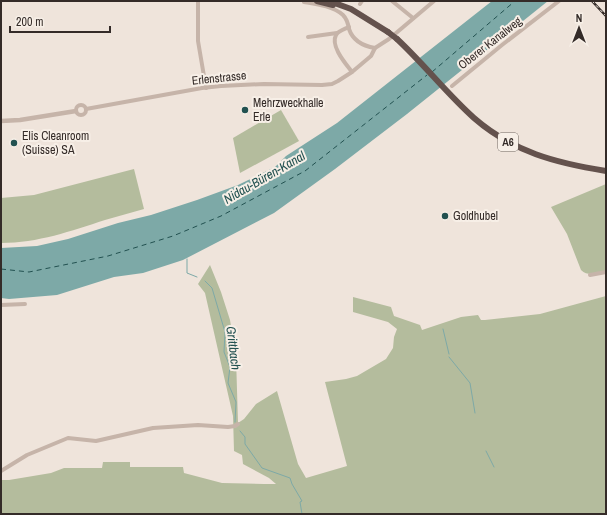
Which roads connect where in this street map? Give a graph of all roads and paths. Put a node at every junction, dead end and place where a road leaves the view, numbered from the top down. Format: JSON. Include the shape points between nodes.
{"nodes":[{"id":1,"x":198,"y":1,"type":"edge"},
{"id":2,"x":317,"y":1,"type":"edge"},
{"id":3,"x":329,"y":1,"type":"edge"},
{"id":4,"x":392,"y":1,"type":"edge"},
{"id":5,"x":434,"y":1,"type":"edge"},
{"id":6,"x":559,"y":1,"type":"edge"},
{"id":7,"x":304,"y":2,"type":"edge"},
{"id":8,"x":364,"y":17,"type":"junction"},
{"id":9,"x":414,"y":18,"type":"junction"},
{"id":10,"x":349,"y":27,"type":"junction"},
{"id":11,"x":338,"y":33,"type":"junction"},
{"id":12,"x":308,"y":37,"type":"dead end"},
{"id":13,"x":375,"y":48,"type":"junction"},
{"id":14,"x":352,"y":72,"type":"junction"},
{"id":15,"x":452,"y":86,"type":"dead end"},
{"id":16,"x":206,"y":88,"type":"junction"},
{"id":17,"x":86,"y":109,"type":"junction"},
{"id":18,"x":76,"y":111,"type":"junction"},
{"id":19,"x":1,"y":121,"type":"edge"},
{"id":20,"x":606,"y":171,"type":"edge"},
{"id":21,"x":606,"y":272,"type":"edge"},
{"id":22,"x":590,"y":275,"type":"dead end"},
{"id":23,"x":24,"y":304,"type":"dead end"},
{"id":24,"x":1,"y":305,"type":"edge"},
{"id":25,"x":235,"y":425,"type":"dead end"},
{"id":26,"x":1,"y":471,"type":"edge"}],
"edges":[{"from":1,"to":16,"type":"street","via":[[198,41]]},
{"from":2,"to":8,"type":"highway","number":"A6"},
{"from":3,"to":8,"type":"highway","number":"A6"},
{"from":4,"to":9,"type":"street"},
{"from":5,"to":9,"type":"street","name":"Erlenstrasse"},
{"from":6,"to":15,"type":"street","name":"Oberer Kanalweg"},
{"from":7,"to":10,"type":"street","via":[[340,12]]},
{"from":8,"to":20,"type":"highway","number":"A6","bridge":true,"via":[[388,32],[450,94],[499,137],[541,157]]},
{"from":9,"to":13,"type":"street","name":"Erlenstrasse"},
{"from":10,"to":11,"type":"street"},
{"from":10,"to":13,"type":"street","via":[[352,36],[359,43]]},
{"from":11,"to":12,"type":"street"},
{"from":11,"to":14,"type":"street","via":[[335,38],[337,48]]},
{"from":13,"to":14,"type":"street","name":"Erlenstrasse","via":[[371,56]]},
{"from":14,"to":16,"type":"street","name":"Erlenstrasse","via":[[326,85],[238,85]]},
{"from":16,"to":17,"type":"street","name":"Erlenstrasse"},
{"from":17,"to":18,"type":"street","via":[[80,106]]},
{"from":17,"to":18,"type":"street","via":[[82,115],[78,115]]},
{"from":18,"to":19,"type":"street"},
{"from":21,"to":22,"type":"street"},
{"from":23,"to":24,"type":"street"},
{"from":25,"to":26,"type":"street","via":[[153,428],[109,440],[68,438],[27,455]]}]}
